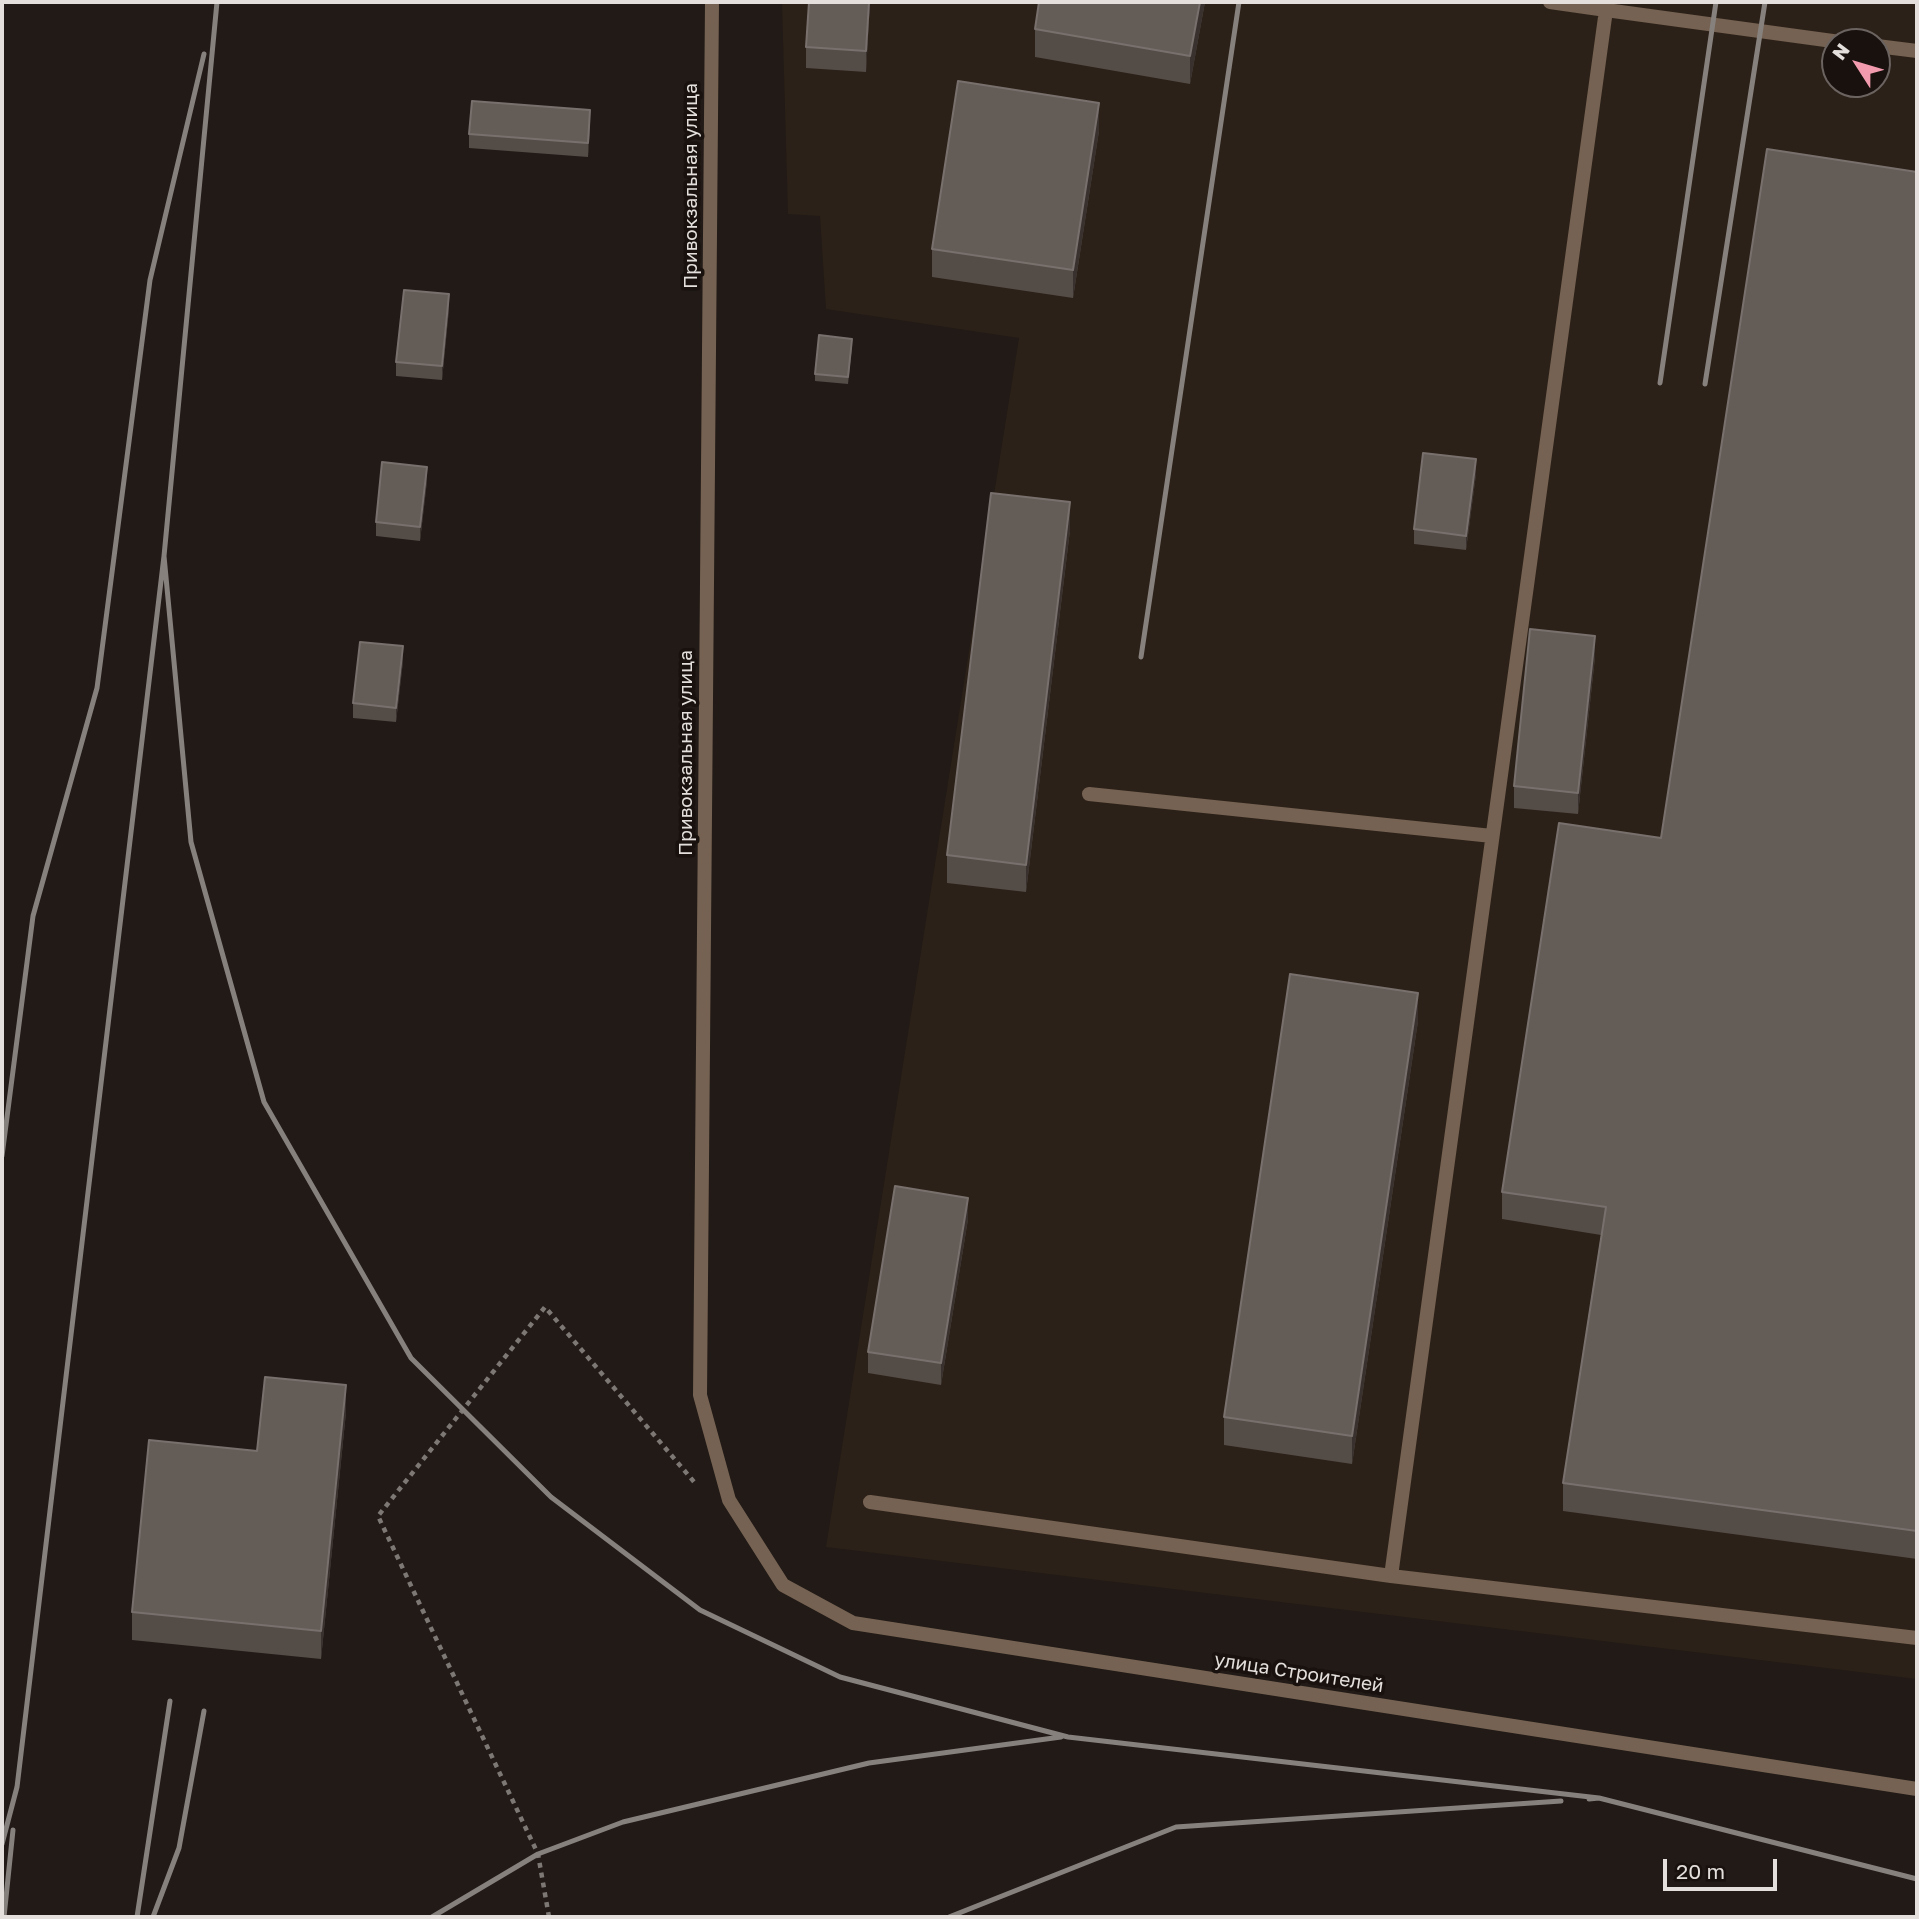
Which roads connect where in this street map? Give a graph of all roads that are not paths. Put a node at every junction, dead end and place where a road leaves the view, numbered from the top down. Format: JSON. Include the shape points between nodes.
{"nodes":[{"id":1,"x":712,"y":2,"type":"edge"},
{"id":2,"x":1550,"y":2,"type":"edge"},
{"id":3,"x":1606,"y":10,"type":"junction"},
{"id":4,"x":1821,"y":39,"type":"edge"},
{"id":5,"x":1891,"y":48,"type":"edge"},
{"id":6,"x":1917,"y":51,"type":"edge"},
{"id":7,"x":1089,"y":794,"type":"dead end"},
{"id":8,"x":1492,"y":836,"type":"junction"},
{"id":9,"x":729,"y":1500,"type":"joint"},
{"id":10,"x":870,"y":1502,"type":"dead end"},
{"id":11,"x":1391,"y":1576,"type":"junction"},
{"id":12,"x":1917,"y":1638,"type":"edge"},
{"id":13,"x":1917,"y":1789,"type":"edge"}],
"edges":[{"from":1,"to":9,"type":"street","name":"Привокзальная улица","via":[[700,1395]]},
{"from":2,"to":3,"type":"street"},
{"from":3,"to":4,"type":"street"},
{"from":3,"to":8,"type":"street"},
{"from":5,"to":6,"type":"street"},
{"from":7,"to":8,"type":"street"},
{"from":8,"to":11,"type":"street"},
{"from":9,"to":13,"type":"street","name":"улица Строителей","via":[[783,1585],[853,1623]]},
{"from":10,"to":11,"type":"street"},
{"from":11,"to":12,"type":"street"}]}
